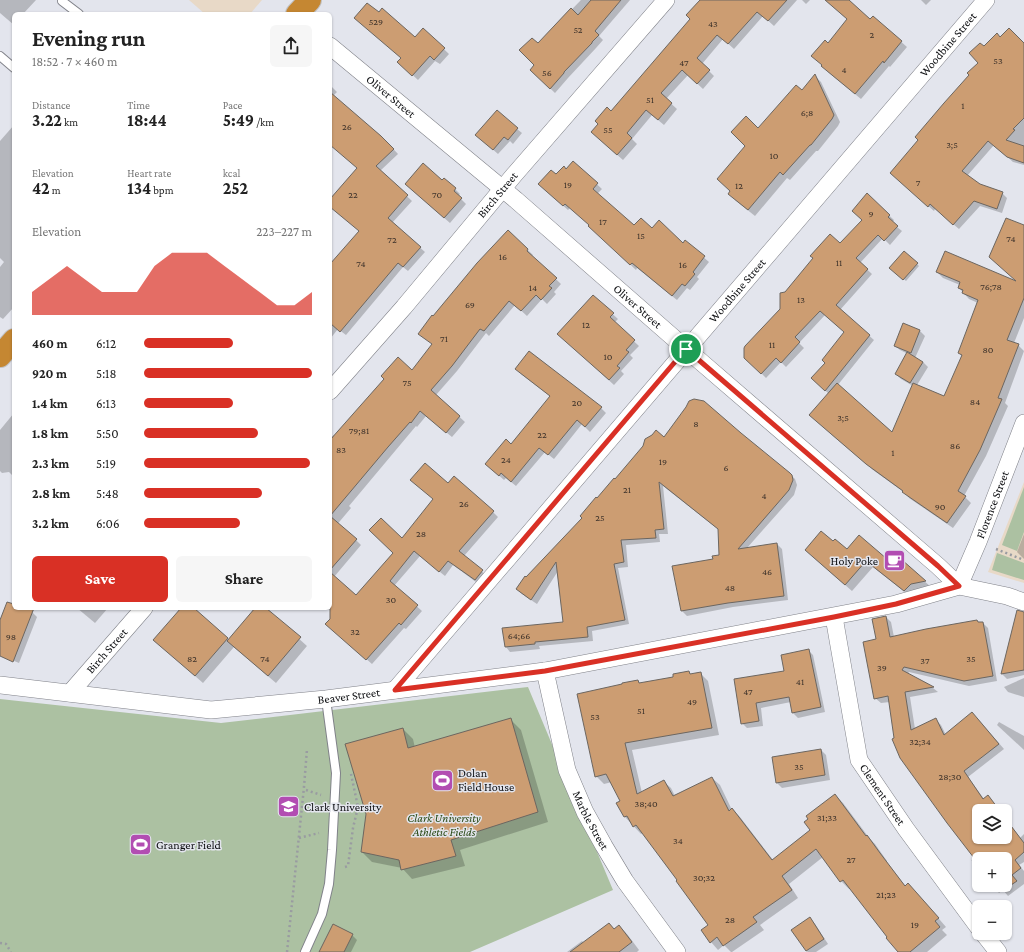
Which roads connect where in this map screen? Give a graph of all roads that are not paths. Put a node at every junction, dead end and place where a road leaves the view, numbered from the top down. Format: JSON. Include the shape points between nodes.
{"nodes":[{"id":1,"x":62,"y":0,"type":"edge"},
{"id":2,"x":310,"y":0,"type":"edge"},
{"id":3,"x":666,"y":0,"type":"edge"},
{"id":4,"x":986,"y":0,"type":"edge"},
{"id":5,"x":77,"y":12,"type":"edge"},
{"id":6,"x":299,"y":12,"type":"edge"},
{"id":7,"x":332,"y":48,"type":"edge"},
{"id":8,"x":0,"y":56,"type":"edge"},
{"id":9,"x":12,"y":66,"type":"edge"},
{"id":10,"x":502,"y":189,"type":"junction"},
{"id":11,"x":12,"y":342,"type":"edge"},
{"id":12,"x":686,"y":349,"type":"junction"},
{"id":13,"x":0,"y":356,"type":"edge"},
{"id":14,"x":332,"y":389,"type":"edge"},
{"id":15,"x":1024,"y":423,"type":"edge"},
{"id":16,"x":959,"y":586,"type":"junction"},
{"id":17,"x":1024,"y":602,"type":"edge"},
{"id":18,"x":142,"y":610,"type":"edge"},
{"id":19,"x":834,"y":617,"type":"junction"},
{"id":20,"x":545,"y":671,"type":"junction"},
{"id":21,"x":0,"y":685,"type":"edge"},
{"id":22,"x":395,"y":690,"type":"junction"},
{"id":23,"x":70,"y":693,"type":"junction"},
{"id":24,"x":326,"y":699,"type":"junction"},
{"id":25,"x":972,"y":918,"type":"edge"},
{"id":26,"x":989,"y":940,"type":"edge"},
{"id":27,"x":305,"y":952,"type":"edge"},
{"id":28,"x":677,"y":952,"type":"edge"},
{"id":29,"x":998,"y":952,"type":"edge"}],
"edges":[{"from":1,"to":5,"type":"lane"},
{"from":2,"to":6,"type":"highway"},
{"from":3,"to":10,"type":"street","name":"Birch Street"},
{"from":4,"to":12,"type":"street","name":"Woodbine Street"},
{"from":7,"to":10,"type":"street","name":"Oliver Street"},
{"from":8,"to":9,"type":"lane"},
{"from":10,"to":12,"type":"street","name":"Oliver Street"},
{"from":10,"to":14,"type":"street","name":"Birch Street"},
{"from":11,"to":13,"type":"highway"},
{"from":12,"to":16,"type":"street","name":"Oliver Street"},
{"from":12,"to":22,"type":"street","name":"Woodbine Street"},
{"from":15,"to":16,"type":"street","name":"Florence Street"},
{"from":16,"to":17,"type":"street","name":"Beaver Street"},
{"from":16,"to":19,"type":"street","name":"Beaver Street","via":[[896,604]]},
{"from":18,"to":23,"type":"street","name":"Birch Street"},
{"from":19,"to":20,"type":"street","name":"Beaver Street"},
{"from":19,"to":25,"type":"street","name":"Clement Street","via":[[859,760]]},
{"from":20,"to":22,"type":"street","name":"Beaver Street"},
{"from":20,"to":28,"type":"street","name":"Marble Street","via":[[567,770],[585,812],[625,881]]},
{"from":21,"to":23,"type":"street","name":"Beaver Street"},
{"from":22,"to":24,"type":"street","name":"Beaver Street"},
{"from":23,"to":24,"type":"street","name":"Beaver Street","via":[[211,710]]},
{"from":24,"to":27,"type":"lane","via":[[336,773],[332,850],[329,884],[322,914]]},
{"from":26,"to":29,"type":"street"}]}
